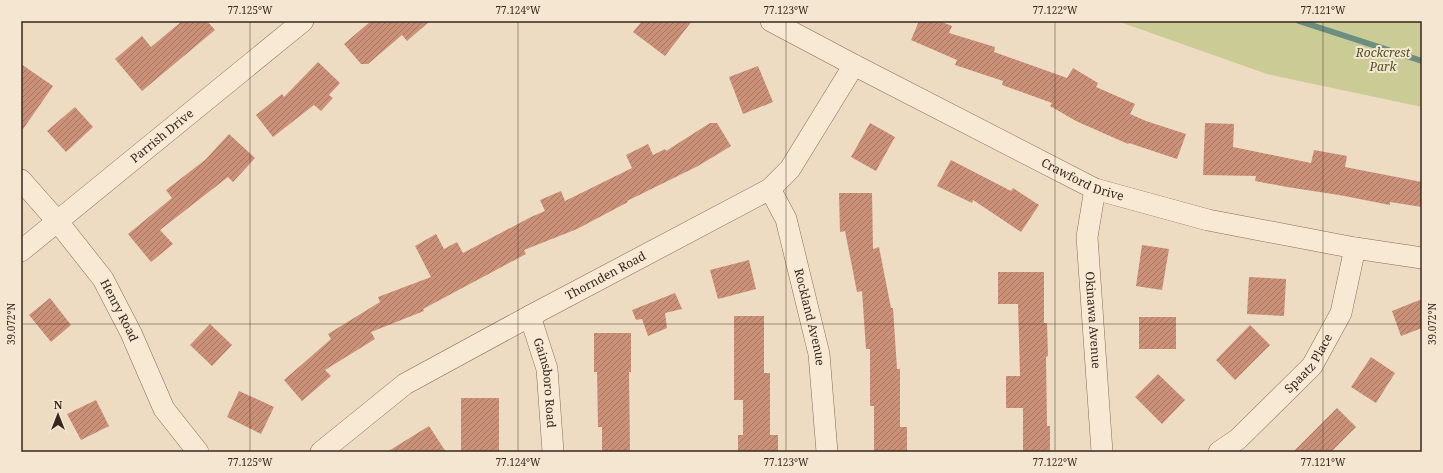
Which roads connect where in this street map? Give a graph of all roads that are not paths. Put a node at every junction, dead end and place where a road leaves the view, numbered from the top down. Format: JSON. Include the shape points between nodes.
{"nodes":[{"id":1,"x":303,"y":21,"type":"edge"},
{"id":2,"x":771,"y":21,"type":"edge"},
{"id":3,"x":854,"y":65,"type":"junction"},
{"id":4,"x":21,"y":180,"type":"edge"},
{"id":5,"x":770,"y":189,"type":"junction"},
{"id":6,"x":1095,"y":189,"type":"junction"},
{"id":7,"x":58,"y":222,"type":"junction"},
{"id":8,"x":1355,"y":248,"type":"junction"},
{"id":9,"x":21,"y":251,"type":"edge"},
{"id":10,"x":1422,"y":258,"type":"edge"},
{"id":11,"x":530,"y":316,"type":"junction"},
{"id":12,"x":198,"y":452,"type":"edge"},
{"id":13,"x":321,"y":452,"type":"edge"},
{"id":14,"x":553,"y":452,"type":"edge"},
{"id":15,"x":827,"y":452,"type":"edge"},
{"id":16,"x":1102,"y":452,"type":"edge"},
{"id":17,"x":1219,"y":452,"type":"edge"}],
"edges":[{"from":1,"to":7,"type":"street","name":"Parrish Drive"},
{"from":2,"to":3,"type":"street","name":"Crawford Drive"},
{"from":3,"to":5,"type":"street","name":"Thornden Road","via":[[790,169]]},
{"from":3,"to":6,"type":"street","name":"Crawford Drive"},
{"from":4,"to":7,"type":"street","name":"Henry Road"},
{"from":5,"to":11,"type":"street","name":"Thornden Road"},
{"from":5,"to":15,"type":"street","name":"Rockland Avenue","via":[[786,219],[819,354]]},
{"from":6,"to":8,"type":"street","name":"Crawford Drive","via":[[1208,220]]},
{"from":6,"to":16,"type":"street","name":"Okinawa Avenue","via":[[1087,237]]},
{"from":7,"to":9,"type":"street","name":"Parrish Drive"},
{"from":7,"to":12,"type":"street","name":"Henry Road","via":[[103,279],[131,333],[164,409]]},
{"from":8,"to":10,"type":"street","name":"Crawford Drive"},
{"from":8,"to":17,"type":"street","name":"Spaatz Place","via":[[1341,314],[1312,366],[1238,439]]},
{"from":11,"to":13,"type":"street","name":"Thornden Road","via":[[406,384]]},
{"from":11,"to":14,"type":"street","name":"Gainsboro Road","via":[[547,368]]}]}
